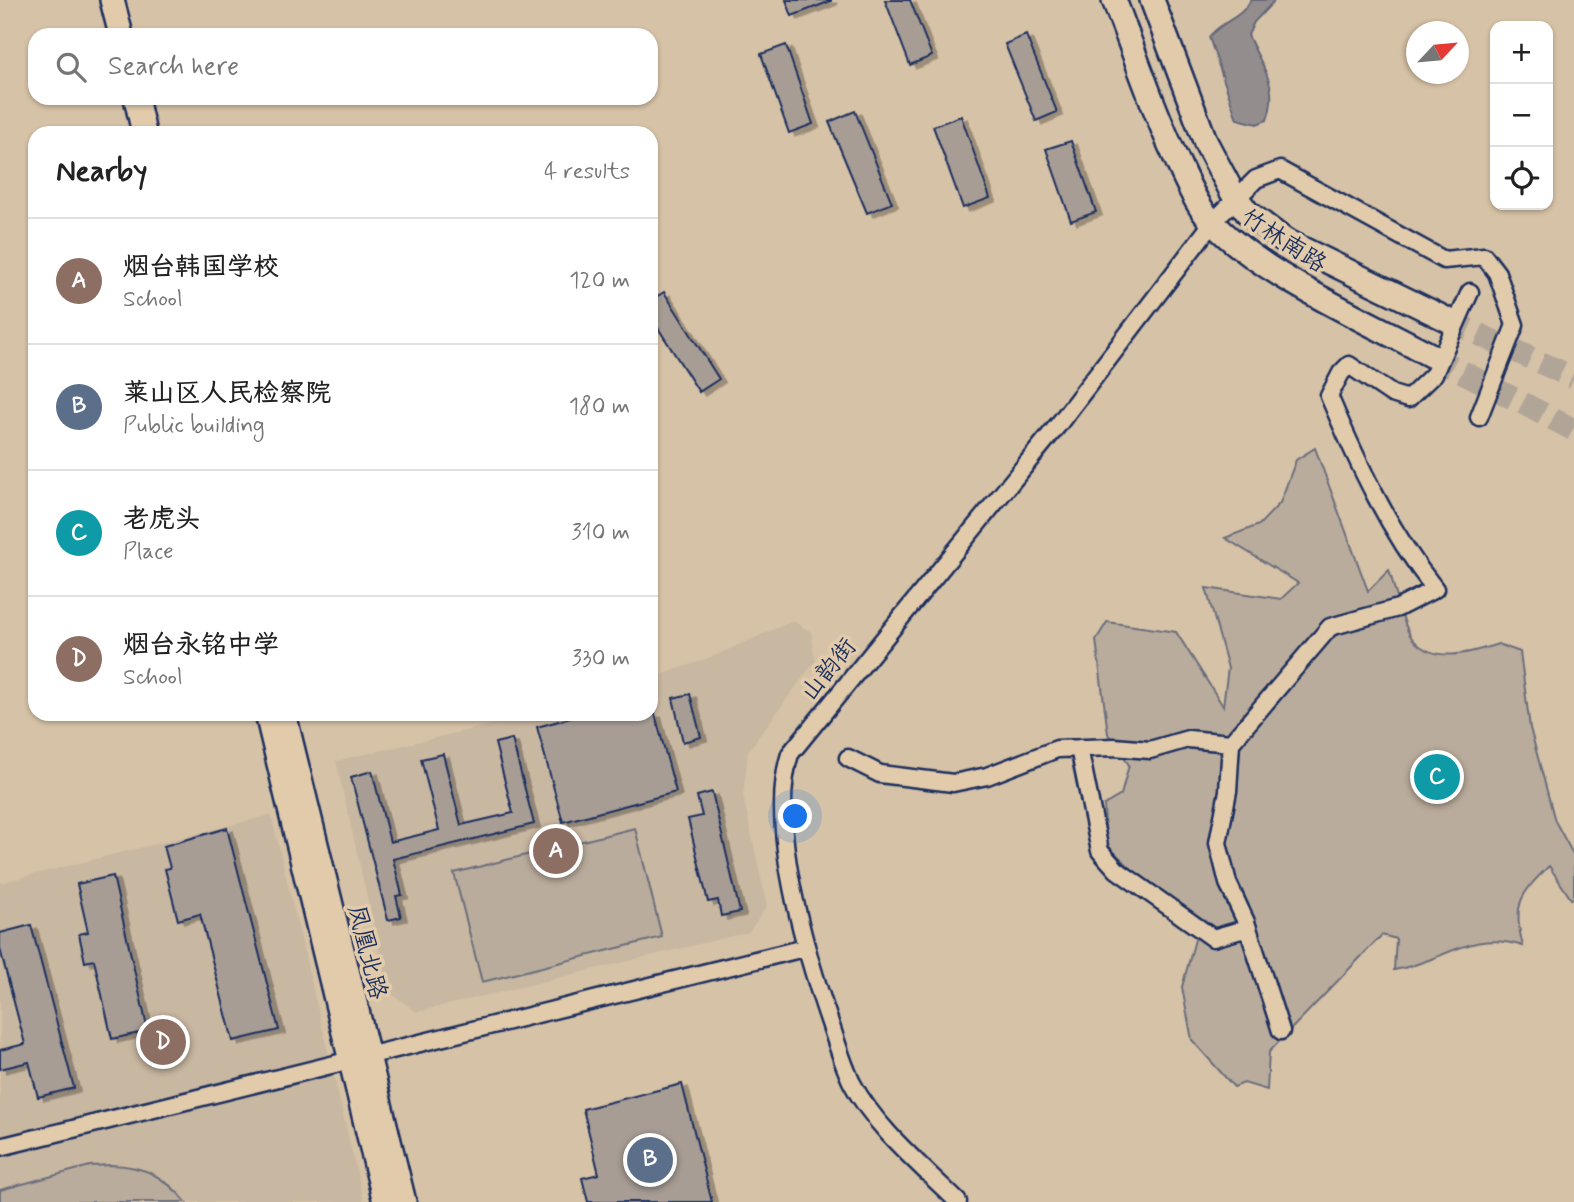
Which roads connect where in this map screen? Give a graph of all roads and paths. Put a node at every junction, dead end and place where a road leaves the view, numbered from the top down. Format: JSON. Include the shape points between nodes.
{"nodes":[{"id":1,"x":99,"y":0,"type":"edge"},
{"id":2,"x":112,"y":0,"type":"edge"},
{"id":3,"x":1114,"y":0,"type":"edge"},
{"id":4,"x":1152,"y":0,"type":"edge"},
{"id":5,"x":105,"y":28,"type":"edge"},
{"id":6,"x":119,"y":28,"type":"edge"},
{"id":7,"x":124,"y":105,"type":"edge"},
{"id":8,"x":138,"y":105,"type":"edge"},
{"id":9,"x":128,"y":126,"type":"edge"},
{"id":10,"x":142,"y":126,"type":"edge"},
{"id":11,"x":1237,"y":198,"type":"junction"},
{"id":12,"x":1213,"y":222,"type":"junction"},
{"id":13,"x":1470,"y":292,"type":"dead end"},
{"id":14,"x":1448,"y":320,"type":"tunnel mouth"},
{"id":15,"x":1432,"y":356,"type":"tunnel mouth"},
{"id":16,"x":1479,"y":417,"type":"dead end"},
{"id":17,"x":269,"y":721,"type":"edge"},
{"id":18,"x":286,"y":721,"type":"edge"},
{"id":19,"x":1231,"y":743,"type":"junction"},
{"id":20,"x":1079,"y":748,"type":"junction"},
{"id":21,"x":848,"y":758,"type":"dead end"},
{"id":22,"x":1248,"y":928,"type":"junction"},
{"id":23,"x":804,"y":948,"type":"junction"},
{"id":24,"x":1281,"y":1031,"type":"dead end"},
{"id":25,"x":358,"y":1059,"type":"junction"},
{"id":26,"x":0,"y":1147,"type":"edge"},
{"id":27,"x":385,"y":1202,"type":"edge"},
{"id":28,"x":404,"y":1202,"type":"edge"},
{"id":29,"x":958,"y":1202,"type":"edge"}],
"edges":[{"from":1,"to":5,"type":"street"},
{"from":2,"to":6,"type":"street"},
{"from":3,"to":12,"type":"street","name":"竹林南路","via":[[1164,133],[1194,196]]},
{"from":4,"to":11,"type":"street","name":"竹林南路","via":[[1206,143]]},
{"from":7,"to":9,"type":"street"},
{"from":8,"to":10,"type":"street"},
{"from":11,"to":12,"type":"street","name":"山韵街"},
{"from":11,"to":14,"type":"street","name":"竹林南路","via":[[1255,220],[1284,240]]},
{"from":11,"to":16,"type":"street","name":"山韵街","via":[[1256,179],[1280,170],[1444,260],[1484,256],[1497,273],[1514,325]]},
{"from":12,"to":15,"type":"street","name":"竹林南路","via":[[1258,260]]},
{"from":12,"to":23,"type":"street","name":"山韵街","via":[[1058,425],[790,754],[783,775],[785,827]]},
{"from":13,"to":19,"type":"street","via":[[1434,373],[1408,399],[1392,394],[1349,365],[1329,396],[1404,550],[1435,589],[1398,608],[1330,627]]},
{"from":17,"to":25,"type":"street","name":"凤凰北路"},
{"from":18,"to":25,"type":"street","name":"凤凰北路"},
{"from":19,"to":20,"type":"street","via":[[1188,739],[1150,750]]},
{"from":19,"to":22,"type":"street","via":[[1218,842],[1228,883]]},
{"from":20,"to":21,"type":"street","via":[[1057,749],[987,776],[953,783],[880,774]]},
{"from":20,"to":22,"type":"street","via":[[1100,851],[1117,870],[1213,938]]},
{"from":22,"to":24,"type":"street"},
{"from":23,"to":25,"type":"street"},
{"from":23,"to":29,"type":"street","name":"山韵街","via":[[852,1083],[874,1117]]},
{"from":25,"to":26,"type":"street"},
{"from":25,"to":27,"type":"street","name":"凤凰北路"},
{"from":25,"to":28,"type":"street","name":"凤凰北路"}]}
